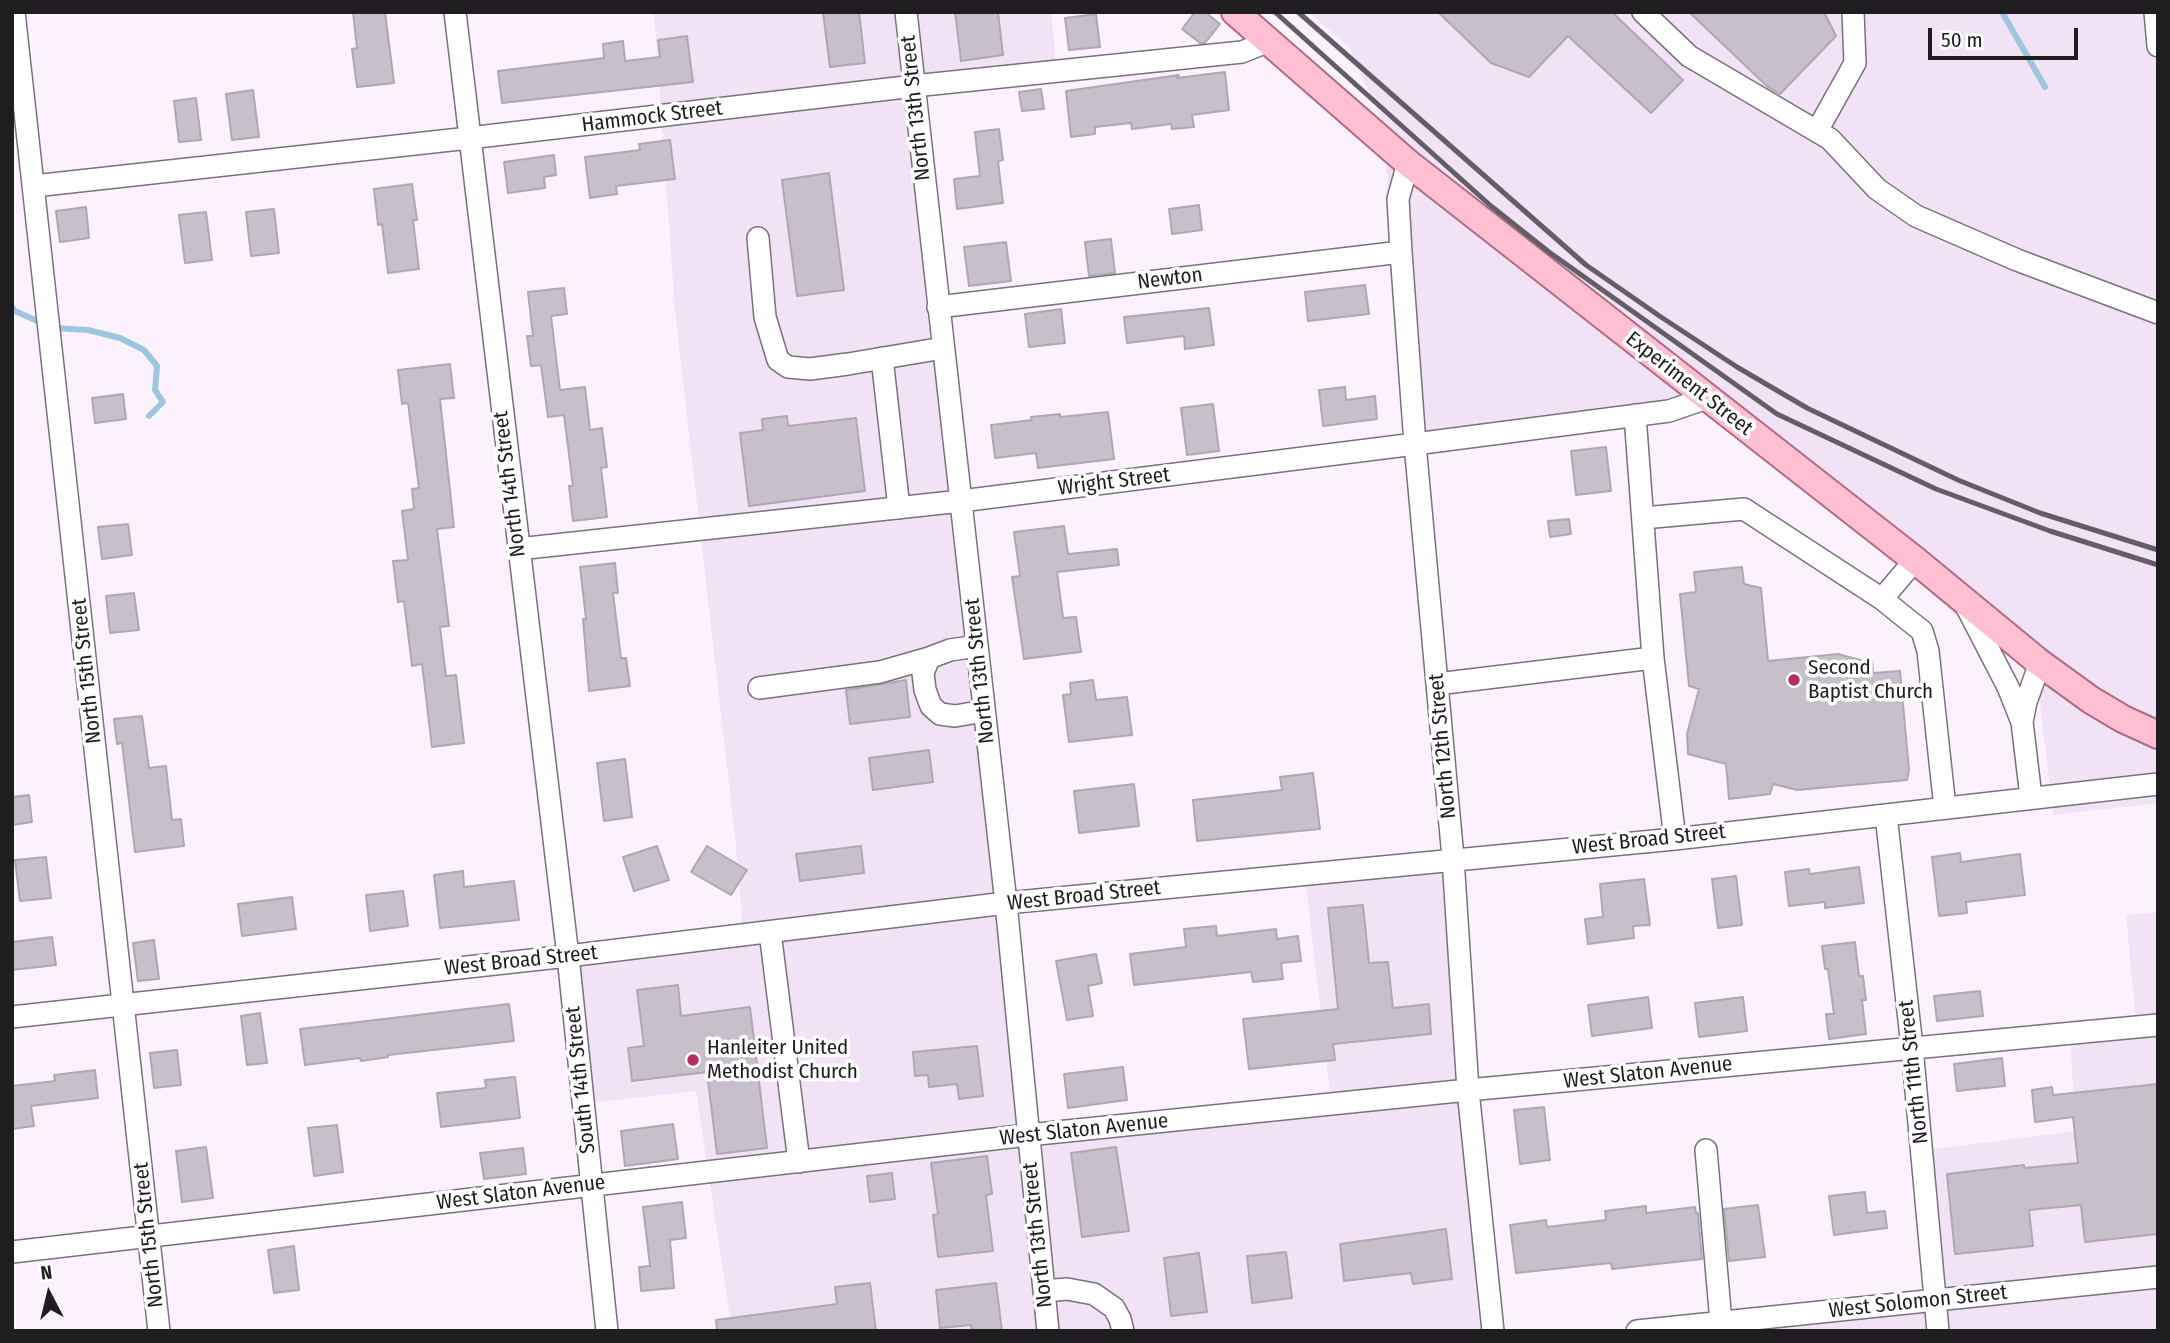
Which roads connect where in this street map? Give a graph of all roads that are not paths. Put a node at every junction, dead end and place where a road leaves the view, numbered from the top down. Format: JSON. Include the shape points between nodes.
{"nodes":[{"id":1,"x":14,"y":12,"type":"edge"},
{"id":2,"x":455,"y":12,"type":"edge"},
{"id":3,"x":906,"y":12,"type":"edge"},
{"id":4,"x":1235,"y":12,"type":"edge"},
{"id":5,"x":1643,"y":12,"type":"edge"},
{"id":6,"x":1853,"y":12,"type":"edge"},
{"id":7,"x":2155,"y":12,"type":"edge"},
{"id":8,"x":1269,"y":41,"type":"junction"},
{"id":9,"x":2158,"y":46,"type":"edge"},
{"id":10,"x":914,"y":86,"type":"junction"},
{"id":11,"x":1817,"y":131,"type":"junction"},
{"id":12,"x":469,"y":138,"type":"junction"},
{"id":13,"x":1409,"y":163,"type":"junction"},
{"id":14,"x":34,"y":186,"type":"junction"},
{"id":15,"x":758,"y":238,"type":"dead end"},
{"id":16,"x":1401,"y":252,"type":"junction"},
{"id":17,"x":938,"y":307,"type":"junction"},
{"id":18,"x":2158,"y":313,"type":"edge"},
{"id":19,"x":943,"y":348,"type":"junction"},
{"id":20,"x":882,"y":359,"type":"junction"},
{"id":21,"x":1707,"y":398,"type":"junction"},
{"id":22,"x":1635,"y":415,"type":"junction"},
{"id":23,"x":1415,"y":444,"type":"junction"},
{"id":24,"x":961,"y":501,"type":"junction"},
{"id":25,"x":899,"y":508,"type":"junction"},
{"id":26,"x":1643,"y":518,"type":"junction"},
{"id":27,"x":518,"y":550,"type":"junction"},
{"id":28,"x":1915,"y":560,"type":"junction"},
{"id":29,"x":1882,"y":599,"type":"junction"},
{"id":30,"x":1963,"y":599,"type":"junction"},
{"id":31,"x":977,"y":646,"type":"junction"},
{"id":32,"x":929,"y":658,"type":"junction"},
{"id":33,"x":1653,"y":658,"type":"junction"},
{"id":34,"x":2040,"y":663,"type":"junction"},
{"id":35,"x":1437,"y":684,"type":"junction"},
{"id":36,"x":759,"y":688,"type":"dead end"},
{"id":37,"x":984,"y":711,"type":"junction"},
{"id":38,"x":2022,"y":722,"type":"junction"},
{"id":39,"x":2158,"y":735,"type":"edge"},
{"id":40,"x":2158,"y":784,"type":"edge"},
{"id":41,"x":2031,"y":797,"type":"junction"},
{"id":42,"x":1945,"y":808,"type":"junction"},
{"id":43,"x":1886,"y":815,"type":"junction"},
{"id":44,"x":1675,"y":839,"type":"junction"},
{"id":45,"x":1453,"y":858,"type":"junction"},
{"id":46,"x":1006,"y":904,"type":"junction"},
{"id":47,"x":770,"y":932,"type":"junction"},
{"id":48,"x":568,"y":956,"type":"junction"},
{"id":49,"x":124,"y":1005,"type":"junction"},
{"id":50,"x":12,"y":1017,"type":"edge"},
{"id":51,"x":2158,"y":1025,"type":"edge"},
{"id":52,"x":1912,"y":1047,"type":"junction"},
{"id":53,"x":1468,"y":1090,"type":"junction"},
{"id":54,"x":1028,"y":1135,"type":"junction"},
{"id":55,"x":1706,"y":1150,"type":"dead end"},
{"id":56,"x":799,"y":1161,"type":"junction"},
{"id":57,"x":592,"y":1185,"type":"junction"},
{"id":58,"x":149,"y":1236,"type":"junction"},
{"id":59,"x":12,"y":1252,"type":"edge"},
{"id":60,"x":2158,"y":1277,"type":"edge"},
{"id":61,"x":1044,"y":1291,"type":"junction"},
{"id":62,"x":1936,"y":1301,"type":"junction"},
{"id":63,"x":1716,"y":1325,"type":"edge"},
{"id":64,"x":159,"y":1331,"type":"edge"},
{"id":65,"x":607,"y":1331,"type":"edge"},
{"id":66,"x":1048,"y":1331,"type":"edge"},
{"id":67,"x":1123,"y":1331,"type":"edge"},
{"id":68,"x":1493,"y":1331,"type":"edge"},
{"id":69,"x":1637,"y":1331,"type":"edge"},
{"id":70,"x":1938,"y":1331,"type":"edge"}],
"edges":[{"from":1,"to":14,"type":"street","name":"North 15th Street"},
{"from":2,"to":12,"type":"street","name":"North 14th Street"},
{"from":3,"to":10,"type":"street","name":"North 13th Street"},
{"from":4,"to":8,"type":"main road","name":"Experiment Street"},
{"from":5,"to":11,"type":"street","via":[[1689,56]]},
{"from":6,"to":11,"type":"street","via":[[1855,63]]},
{"from":7,"to":9,"type":"street"},
{"from":8,"to":10,"type":"street","name":"Hammock Street","via":[[1242,52]]},
{"from":8,"to":13,"type":"main road","name":"Experiment Street"},
{"from":10,"to":12,"type":"street","name":"Hammock Street"},
{"from":10,"to":17,"type":"street","name":"North 13th Street"},
{"from":11,"to":18,"type":"street","via":[[1877,189],[1916,216]]},
{"from":12,"to":14,"type":"street","name":"Hammock Street"},
{"from":12,"to":27,"type":"street","name":"North 14th Street"},
{"from":13,"to":16,"type":"street","name":"North 12th Street","via":[[1398,199]]},
{"from":13,"to":21,"type":"main road","name":"Experiment Street"},
{"from":14,"to":49,"type":"street","name":"North 15th Street"},
{"from":15,"to":20,"type":"street","via":[[765,317],[778,360],[788,367],[810,369]]},
{"from":16,"to":17,"type":"street","name":"Newton"},
{"from":16,"to":23,"type":"street","name":"North 12th Street"},
{"from":17,"to":19,"type":"street","name":"North 13th Street"},
{"from":19,"to":20,"type":"street"},
{"from":19,"to":24,"type":"street","name":"North 13th Street"},
{"from":20,"to":25,"type":"street"},
{"from":21,"to":22,"type":"street","name":"Wright Street","via":[[1669,411]]},
{"from":21,"to":28,"type":"main road","name":"Experiment Street"},
{"from":22,"to":23,"type":"street","name":"Wright Street"},
{"from":22,"to":26,"type":"street"},
{"from":23,"to":24,"type":"street","name":"Wright Street"},
{"from":23,"to":35,"type":"street","name":"North 12th Street"},
{"from":24,"to":25,"type":"street","name":"Wright Street"},
{"from":24,"to":31,"type":"street","name":"North 13th Street"},
{"from":25,"to":27,"type":"street","name":"Wright Street"},
{"from":26,"to":29,"type":"street","via":[[1744,509]]},
{"from":26,"to":33,"type":"street"},
{"from":27,"to":48,"type":"street","name":"North 14th Street"},
{"from":28,"to":29,"type":"street"},
{"from":28,"to":30,"type":"main road","name":"Experiment Street"},
{"from":29,"to":42,"type":"street","via":[[1922,631]]},
{"from":30,"to":34,"type":"main road","name":"Experiment Street"},
{"from":30,"to":38,"type":"street"},
{"from":31,"to":32,"type":"street"},
{"from":31,"to":37,"type":"street","name":"North 13th Street"},
{"from":32,"to":36,"type":"street","via":[[880,672]]},
{"from":32,"to":37,"type":"street","via":[[923,673],[930,706],[940,714],[955,716]]},
{"from":33,"to":35,"type":"street"},
{"from":33,"to":44,"type":"street"},
{"from":34,"to":38,"type":"street"},
{"from":34,"to":39,"type":"main road","name":"Experiment Street","via":[[2091,701]]},
{"from":35,"to":45,"type":"street","name":"North 12th Street"},
{"from":37,"to":46,"type":"street","name":"North 13th Street"},
{"from":38,"to":41,"type":"street"},
{"from":40,"to":41,"type":"street","name":"West Broad Street"},
{"from":41,"to":42,"type":"street","name":"West Broad Street"},
{"from":42,"to":43,"type":"street","name":"West Broad Street"},
{"from":43,"to":44,"type":"street","name":"West Broad Street"},
{"from":43,"to":52,"type":"street","name":"North 11th Street"},
{"from":44,"to":45,"type":"street","name":"West Broad Street"},
{"from":45,"to":46,"type":"street","name":"West Broad Street"},
{"from":45,"to":53,"type":"street","name":"North 12th Street"},
{"from":46,"to":47,"type":"street","name":"West Broad Street"},
{"from":46,"to":54,"type":"street","name":"North 13th Street"},
{"from":47,"to":48,"type":"street","name":"West Broad Street"},
{"from":47,"to":56,"type":"street"},
{"from":48,"to":49,"type":"street","name":"West Broad Street"},
{"from":48,"to":57,"type":"street","name":"South 14th Street"},
{"from":49,"to":50,"type":"street","name":"West Broad Street"},
{"from":49,"to":58,"type":"street","name":"North 15th Street"},
{"from":51,"to":52,"type":"street","name":"West Slaton Avenue"},
{"from":52,"to":53,"type":"street","name":"West Slaton Avenue"},
{"from":52,"to":62,"type":"street","name":"North 11th Street"},
{"from":53,"to":54,"type":"street","name":"West Slaton Avenue"},
{"from":53,"to":68,"type":"street","name":"North 12th Street"},
{"from":54,"to":56,"type":"street","name":"West Slaton Avenue"},
{"from":54,"to":61,"type":"street","name":"North 13th Street"},
{"from":55,"to":63,"type":"street"},
{"from":56,"to":57,"type":"street","name":"West Slaton Avenue"},
{"from":57,"to":58,"type":"street","name":"West Slaton Avenue"},
{"from":57,"to":65,"type":"street","name":"South 14th Street"},
{"from":58,"to":59,"type":"street","name":"West Slaton Avenue"},
{"from":58,"to":64,"type":"street","name":"North 15th Street"},
{"from":60,"to":62,"type":"street","name":"West Solomon Street"},
{"from":61,"to":66,"type":"street","name":"North 13th Street"},
{"from":61,"to":67,"type":"street","via":[[1094,1294],[1114,1308]]},
{"from":62,"to":63,"type":"street","name":"West Solomon Street"},
{"from":62,"to":70,"type":"street","name":"North 11th Street"},
{"from":63,"to":69,"type":"street","name":"West Solomon Street"}]}
